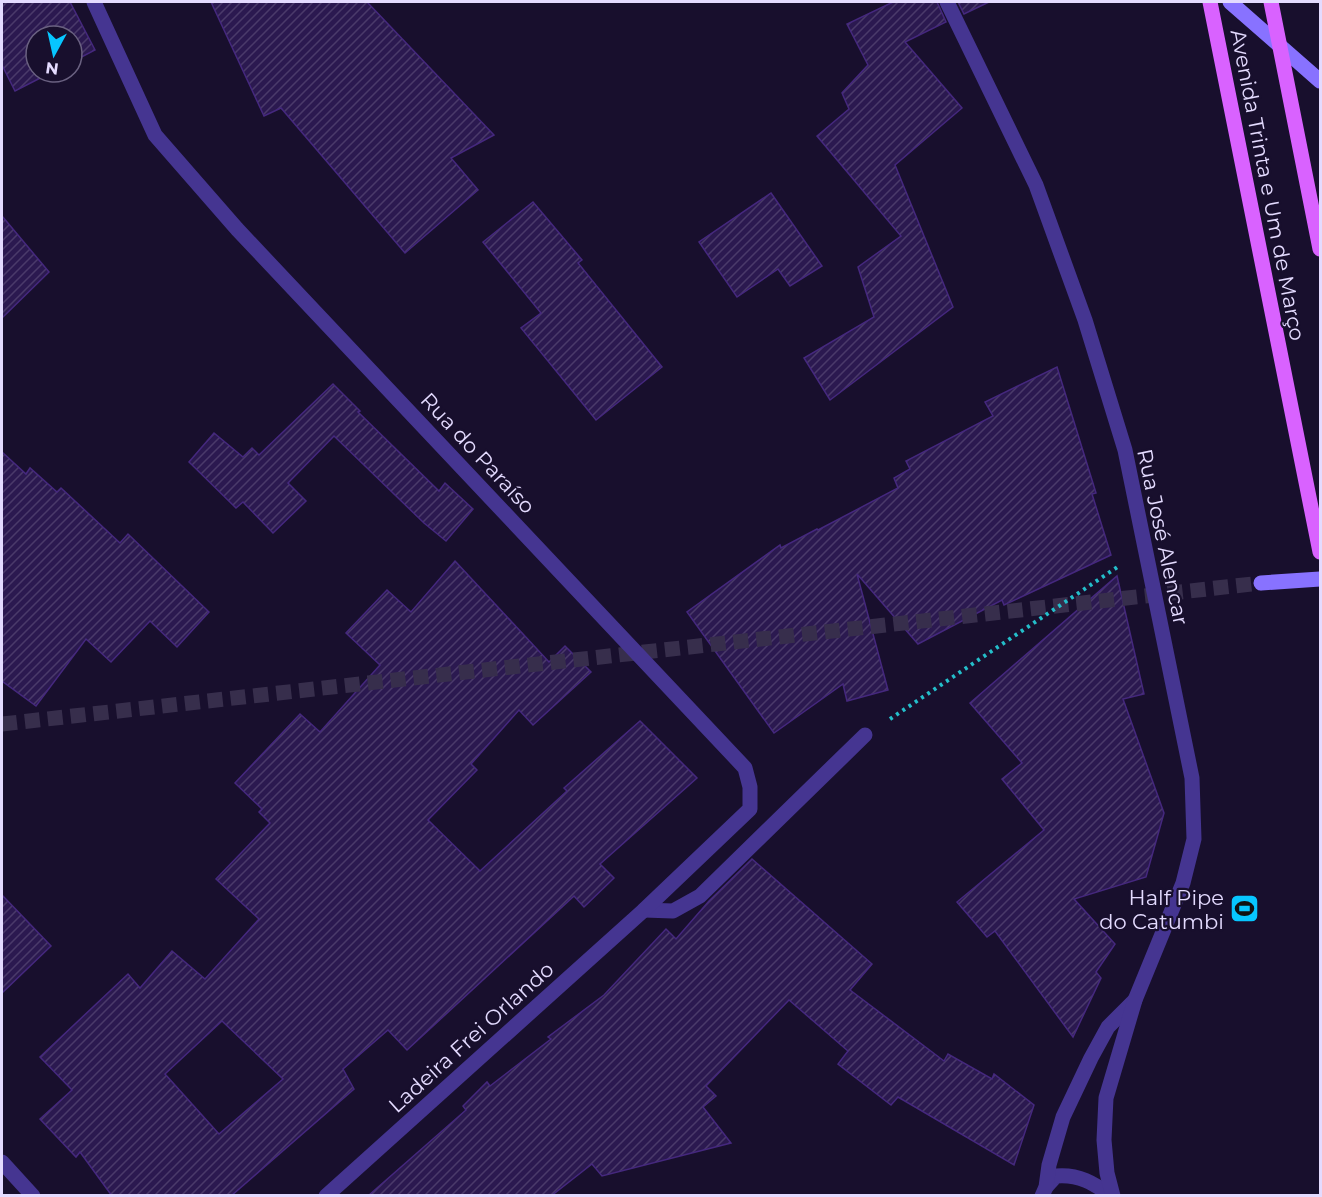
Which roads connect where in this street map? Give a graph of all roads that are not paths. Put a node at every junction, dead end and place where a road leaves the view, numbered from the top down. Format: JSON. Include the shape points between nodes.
{"nodes":[{"id":1,"x":94,"y":2,"type":"edge"},
{"id":2,"x":947,"y":2,"type":"edge"},
{"id":3,"x":1210,"y":2,"type":"edge"},
{"id":4,"x":1230,"y":2,"type":"edge"},
{"id":5,"x":1271,"y":2,"type":"edge"},
{"id":6,"x":1320,"y":81,"type":"edge"},
{"id":7,"x":1320,"y":249,"type":"edge"},
{"id":8,"x":1320,"y":552,"type":"edge"},
{"id":9,"x":1320,"y":570,"type":"edge"},
{"id":10,"x":1298,"y":579,"type":"junction"},
{"id":11,"x":1320,"y":579,"type":"edge"},
{"id":12,"x":1261,"y":583,"type":"tunnel mouth"},
{"id":13,"x":865,"y":735,"type":"road end"},
{"id":14,"x":644,"y":910,"type":"junction"},
{"id":15,"x":1135,"y":1000,"type":"junction"},
{"id":16,"x":2,"y":1162,"type":"edge"},
{"id":17,"x":1044,"y":1191,"type":"edge"},
{"id":18,"x":33,"y":1196,"type":"edge"},
{"id":19,"x":326,"y":1196,"type":"edge"},
{"id":20,"x":1112,"y":1196,"type":"edge"}],
"edges":[{"from":1,"to":14,"type":"street","name":"Rua do Paraíso","via":[[155,135],[237,229],[745,768],[750,809]]},
{"from":2,"to":15,"type":"street","name":"Rua José Alencar","via":[[1035,185],[1085,320],[1125,450],[1192,778],[1194,839],[1183,883]]},
{"from":3,"to":8,"type":"main road","name":"Avenida Trinta e Um de Março"},
{"from":4,"to":6,"type":"main road"},
{"from":5,"to":7,"type":"main road","name":"Avenida Trinta e Um de Março","bridge":true},
{"from":9,"to":10,"type":"main road"},
{"from":10,"to":11,"type":"main road"},
{"from":10,"to":12,"type":"main road"},
{"from":13,"to":14,"type":"street","via":[[700,896],[673,911]]},
{"from":14,"to":19,"type":"street","name":"Ladeira Frei Orlando"},
{"from":15,"to":17,"type":"street","via":[[1108,1027],[1091,1058],[1064,1118]]},
{"from":15,"to":20,"type":"street","name":"Rua José Alencar","via":[[1106,1098],[1104,1140]]},
{"from":16,"to":18,"type":"street"},
{"from":17,"to":20,"type":"street","via":[[1056,1176],[1070,1175],[1090,1181]]}]}
